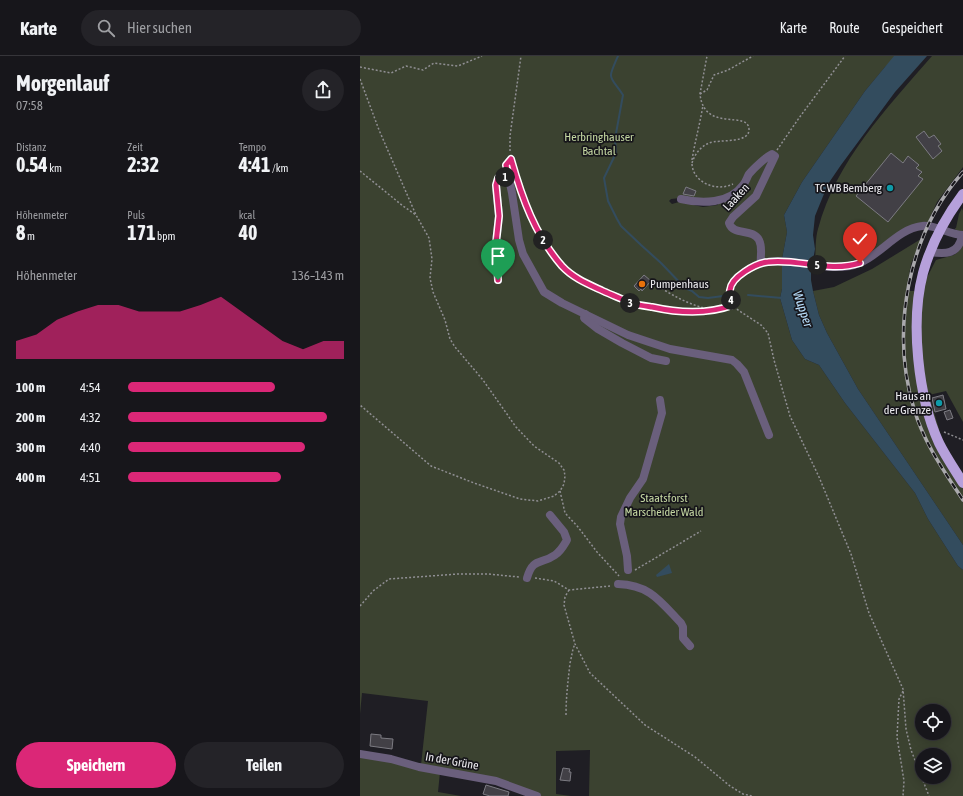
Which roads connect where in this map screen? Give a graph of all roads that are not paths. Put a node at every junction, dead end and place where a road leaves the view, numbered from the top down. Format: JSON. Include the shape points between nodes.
{"nodes":[{"id":1,"x":511,"y":159,"type":"road end"},
{"id":2,"x":512,"y":176,"type":"junction"},
{"id":3,"x":963,"y":194,"type":"edge"},
{"id":4,"x":681,"y":200,"type":"dead end"},
{"id":5,"x":940,"y":230,"type":"junction"},
{"id":6,"x":962,"y":236,"type":"edge"},
{"id":7,"x":930,"y":252,"type":"junction"},
{"id":8,"x":498,"y":280,"type":"dead end"},
{"id":9,"x":584,"y":314,"type":"junction"},
{"id":10,"x":666,"y":361,"type":"dead end"},
{"id":11,"x":660,"y":400,"type":"dead end"},
{"id":12,"x":769,"y":435,"type":"dead end"},
{"id":13,"x":963,"y":483,"type":"edge"},
{"id":14,"x":550,"y":516,"type":"dead end"},
{"id":15,"x":630,"y":571,"type":"road end"},
{"id":16,"x":527,"y":578,"type":"road end"},
{"id":17,"x":619,"y":582,"type":"road end"},
{"id":18,"x":690,"y":646,"type":"dead end"},
{"id":19,"x":360,"y":754,"type":"edge"},
{"id":20,"x":537,"y":796,"type":"edge"}],
"edges":[{"from":1,"to":2,"type":"street","via":[[506,165]]},
{"from":2,"to":8,"type":"street","via":[[498,178],[496,185],[499,216],[496,243]]},
{"from":2,"to":9,"type":"street","via":[[519,240],[523,254],[544,292]]},
{"from":3,"to":5,"type":"main road"},
{"from":4,"to":5,"type":"street","name":"Laaken","via":[[713,202],[737,192],[749,175],[767,157],[774,154],[756,196],[729,223],[734,230],[752,233],[758,238],[762,250],[761,263],[780,262],[836,267],[852,265],[868,259],[915,227],[923,225]]},
{"from":5,"to":6,"type":"street"},
{"from":5,"to":7,"type":"main road"},
{"from":6,"to":7,"type":"street","via":[[952,251],[944,254]]},
{"from":7,"to":13,"type":"main road","via":[[923,273],[917,325],[920,372],[931,422],[946,457]]},
{"from":9,"to":10,"type":"street","via":[[584,318],[598,329],[652,358]]},
{"from":9,"to":12,"type":"street","via":[[628,335],[670,349],[732,360],[744,372]]},
{"from":11,"to":15,"type":"street","via":[[662,413],[643,479],[621,517],[620,524]]},
{"from":14,"to":16,"type":"street","via":[[564,532],[567,540],[556,555],[535,562]]},
{"from":17,"to":18,"type":"street","via":[[644,588],[656,597],[681,622],[683,638]]},
{"from":19,"to":20,"type":"street","name":"In der Grüne","via":[[496,780]]}]}
